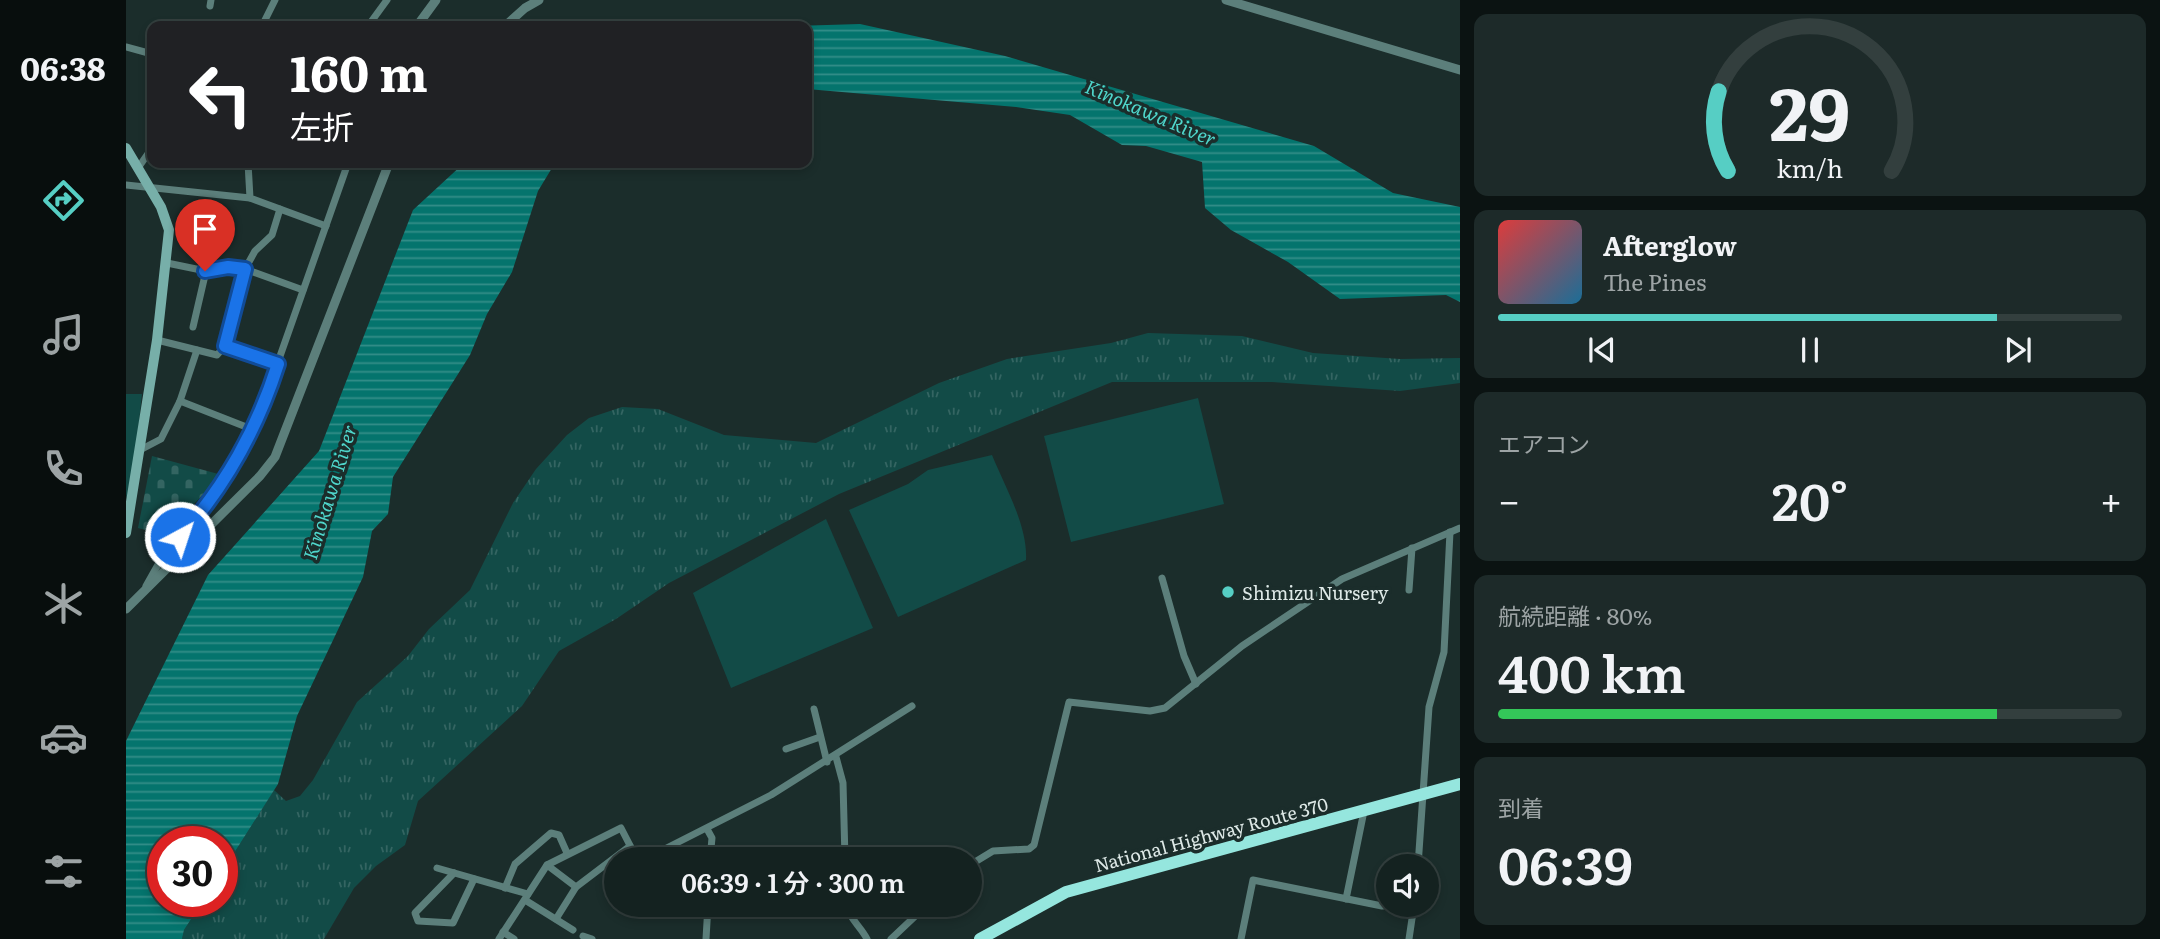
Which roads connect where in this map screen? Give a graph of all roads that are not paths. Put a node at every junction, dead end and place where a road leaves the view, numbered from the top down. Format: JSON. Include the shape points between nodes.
{"nodes":[{"id":1,"x":275,"y":0,"type":"edge"},
{"id":2,"x":387,"y":0,"type":"edge"},
{"id":3,"x":436,"y":0,"type":"edge"},
{"id":4,"x":539,"y":0,"type":"edge"},
{"id":5,"x":1226,"y":0,"type":"edge"},
{"id":6,"x":264,"y":21,"type":"edge"},
{"id":7,"x":372,"y":21,"type":"edge"},
{"id":8,"x":421,"y":21,"type":"edge"},
{"id":9,"x":511,"y":21,"type":"edge"},
{"id":10,"x":126,"y":47,"type":"edge"},
{"id":11,"x":147,"y":53,"type":"edge"},
{"id":12,"x":1460,"y":70,"type":"edge"},
{"id":13,"x":126,"y":148,"type":"edge"},
{"id":14,"x":147,"y":155,"type":"edge"},
{"id":15,"x":138,"y":168,"type":"junction"},
{"id":16,"x":248,"y":168,"type":"edge"},
{"id":17,"x":346,"y":168,"type":"edge"},
{"id":18,"x":387,"y":168,"type":"edge"},
{"id":19,"x":126,"y":185,"type":"edge"},
{"id":20,"x":150,"y":187,"type":"junction"},
{"id":21,"x":250,"y":198,"type":"junction"},
{"id":22,"x":280,"y":209,"type":"junction"},
{"id":23,"x":326,"y":226,"type":"junction"},
{"id":24,"x":167,"y":263,"type":"junction"},
{"id":25,"x":245,"y":269,"type":"junction"},
{"id":26,"x":205,"y":271,"type":"junction"},
{"id":27,"x":303,"y":290,"type":"junction"},
{"id":28,"x":193,"y":327,"type":"dead end"},
{"id":29,"x":157,"y":340,"type":"junction"},
{"id":30,"x":225,"y":346,"type":"junction"},
{"id":31,"x":197,"y":350,"type":"junction"},
{"id":32,"x":278,"y":364,"type":"junction"},
{"id":33,"x":180,"y":401,"type":"junction"},
{"id":34,"x":254,"y":430,"type":"junction"},
{"id":35,"x":140,"y":450,"type":"junction"},
{"id":36,"x":1460,"y":528,"type":"edge"},
{"id":37,"x":1450,"y":532,"type":"junction"},
{"id":38,"x":126,"y":533,"type":"edge"},
{"id":39,"x":1412,"y":548,"type":"junction"},
{"id":40,"x":1163,"y":578,"type":"dead end"},
{"id":41,"x":1409,"y":590,"type":"dead end"},
{"id":42,"x":143,"y":593,"type":"junction"},
{"id":43,"x":126,"y":610,"type":"edge"},
{"id":44,"x":1196,"y":684,"type":"junction"},
{"id":45,"x":912,"y":706,"type":"dead end"},
{"id":46,"x":814,"y":709,"type":"dead end"},
{"id":47,"x":820,"y":737,"type":"junction"},
{"id":48,"x":786,"y":749,"type":"dead end"},
{"id":49,"x":836,"y":757,"type":"junction"},
{"id":50,"x":827,"y":762,"type":"junction"},
{"id":51,"x":1460,"y":784,"type":"edge"},
{"id":52,"x":1423,"y":794,"type":"junction"},
{"id":53,"x":1364,"y":810,"type":"junction"},
{"id":54,"x":708,"y":829,"type":"junction"},
{"id":55,"x":630,"y":846,"type":"joint"},
{"id":56,"x":670,"y":847,"type":"edge"},
{"id":57,"x":711,"y":847,"type":"edge"},
{"id":58,"x":845,"y":847,"type":"edge"},
{"id":59,"x":567,"y":853,"type":"junction"},
{"id":60,"x":1419,"y":854,"type":"edge"},
{"id":61,"x":982,"y":858,"type":"edge"},
{"id":62,"x":547,"y":864,"type":"junction"},
{"id":63,"x":437,"y":868,"type":"dead end"},
{"id":64,"x":454,"y":873,"type":"junction"},
{"id":65,"x":474,"y":879,"type":"junction"},
{"id":66,"x":576,"y":887,"type":"junction"},
{"id":67,"x":505,"y":888,"type":"junction"},
{"id":68,"x":527,"y":897,"type":"junction"},
{"id":69,"x":1346,"y":899,"type":"junction"},
{"id":70,"x":1376,"y":905,"type":"edge"},
{"id":71,"x":707,"y":917,"type":"edge"},
{"id":72,"x":851,"y":917,"type":"edge"},
{"id":73,"x":914,"y":917,"type":"edge"},
{"id":74,"x":1412,"y":917,"type":"edge"},
{"id":75,"x":556,"y":919,"type":"junction"},
{"id":76,"x":573,"y":930,"type":"dead end"},
{"id":77,"x":501,"y":935,"type":"edge"},
{"id":78,"x":583,"y":936,"type":"dead end"},
{"id":79,"x":514,"y":939,"type":"edge"},
{"id":80,"x":592,"y":939,"type":"edge"},
{"id":81,"x":706,"y":939,"type":"edge"},
{"id":82,"x":867,"y":939,"type":"edge"},
{"id":83,"x":891,"y":939,"type":"edge"},
{"id":84,"x":981,"y":939,"type":"edge"},
{"id":85,"x":1241,"y":939,"type":"edge"},
{"id":86,"x":1409,"y":939,"type":"edge"}],
"edges":[{"from":1,"to":6,"type":"street"},
{"from":2,"to":7,"type":"street"},
{"from":3,"to":8,"type":"street"},
{"from":4,"to":9,"type":"street"},
{"from":5,"to":12,"type":"street"},
{"from":10,"to":11,"type":"street"},
{"from":13,"to":15,"type":"main road"},
{"from":14,"to":15,"type":"street"},
{"from":15,"to":20,"type":"main road"},
{"from":16,"to":21,"type":"street"},
{"from":17,"to":23,"type":"street"},
{"from":18,"to":42,"type":"street","via":[[275,457]]},
{"from":19,"to":20,"type":"street"},
{"from":20,"to":21,"type":"street"},
{"from":20,"to":24,"type":"main road","via":[[169,230]]},
{"from":21,"to":22,"type":"street"},
{"from":22,"to":23,"type":"street"},
{"from":22,"to":25,"type":"street","via":[[272,235]]},
{"from":23,"to":27,"type":"street"},
{"from":24,"to":26,"type":"street"},
{"from":24,"to":29,"type":"main road"},
{"from":25,"to":26,"type":"street"},
{"from":25,"to":27,"type":"street"},
{"from":25,"to":30,"type":"street"},
{"from":26,"to":28,"type":"street"},
{"from":27,"to":32,"type":"street"},
{"from":29,"to":31,"type":"street"},
{"from":29,"to":35,"type":"main road"},
{"from":30,"to":31,"type":"street","via":[[217,355]]},
{"from":30,"to":32,"type":"street"},
{"from":31,"to":33,"type":"street"},
{"from":32,"to":34,"type":"street"},
{"from":33,"to":34,"type":"street"},
{"from":33,"to":35,"type":"street","via":[[160,439]]},
{"from":34,"to":42,"type":"street","via":[[228,474],[155,567]]},
{"from":35,"to":38,"type":"main road"},
{"from":36,"to":37,"type":"street"},
{"from":37,"to":39,"type":"street"},
{"from":37,"to":52,"type":"street","via":[[1444,652],[1429,707]]},
{"from":39,"to":41,"type":"street"},
{"from":39,"to":44,"type":"street","via":[[1342,579],[1242,646]]},
{"from":40,"to":44,"type":"street"},
{"from":42,"to":43,"type":"street"},
{"from":44,"to":61,"type":"street","via":[[1158,711],[1069,702],[1034,845],[993,851]]},
{"from":45,"to":49,"type":"street"},
{"from":46,"to":47,"type":"street"},
{"from":47,"to":48,"type":"street"},
{"from":47,"to":50,"type":"street"},
{"from":49,"to":50,"type":"street"},
{"from":49,"to":58,"type":"street","via":[[843,783]]},
{"from":50,"to":54,"type":"street"},
{"from":51,"to":52,"type":"highway","name":"National Highway Route 370"},
{"from":52,"to":53,"type":"highway","name":"National Highway Route 370"},
{"from":52,"to":60,"type":"street"},
{"from":53,"to":69,"type":"street"},
{"from":53,"to":84,"type":"highway","name":"National Highway Route 370","via":[[1066,892]]},
{"from":54,"to":56,"type":"street"},
{"from":54,"to":57,"type":"street"},
{"from":55,"to":59,"type":"street","via":[[621,828]]},
{"from":55,"to":66,"type":"street"},
{"from":59,"to":62,"type":"street"},
{"from":59,"to":67,"type":"street","via":[[559,835],[551,833],[515,864]]},
{"from":62,"to":66,"type":"street"},
{"from":62,"to":68,"type":"street"},
{"from":63,"to":64,"type":"street"},
{"from":64,"to":65,"type":"street"},
{"from":64,"to":65,"type":"street","via":[[415,913],[418,921],[453,923]]},
{"from":65,"to":67,"type":"street"},
{"from":66,"to":75,"type":"street"},
{"from":67,"to":68,"type":"street"},
{"from":68,"to":75,"type":"street"},
{"from":68,"to":77,"type":"street"},
{"from":69,"to":70,"type":"street"},
{"from":69,"to":85,"type":"street","via":[[1253,880]]},
{"from":71,"to":81,"type":"street"},
{"from":72,"to":82,"type":"street"},
{"from":73,"to":83,"type":"street"},
{"from":74,"to":86,"type":"street"},
{"from":75,"to":76,"type":"street"},
{"from":77,"to":79,"type":"street"},
{"from":78,"to":80,"type":"street"}]}
